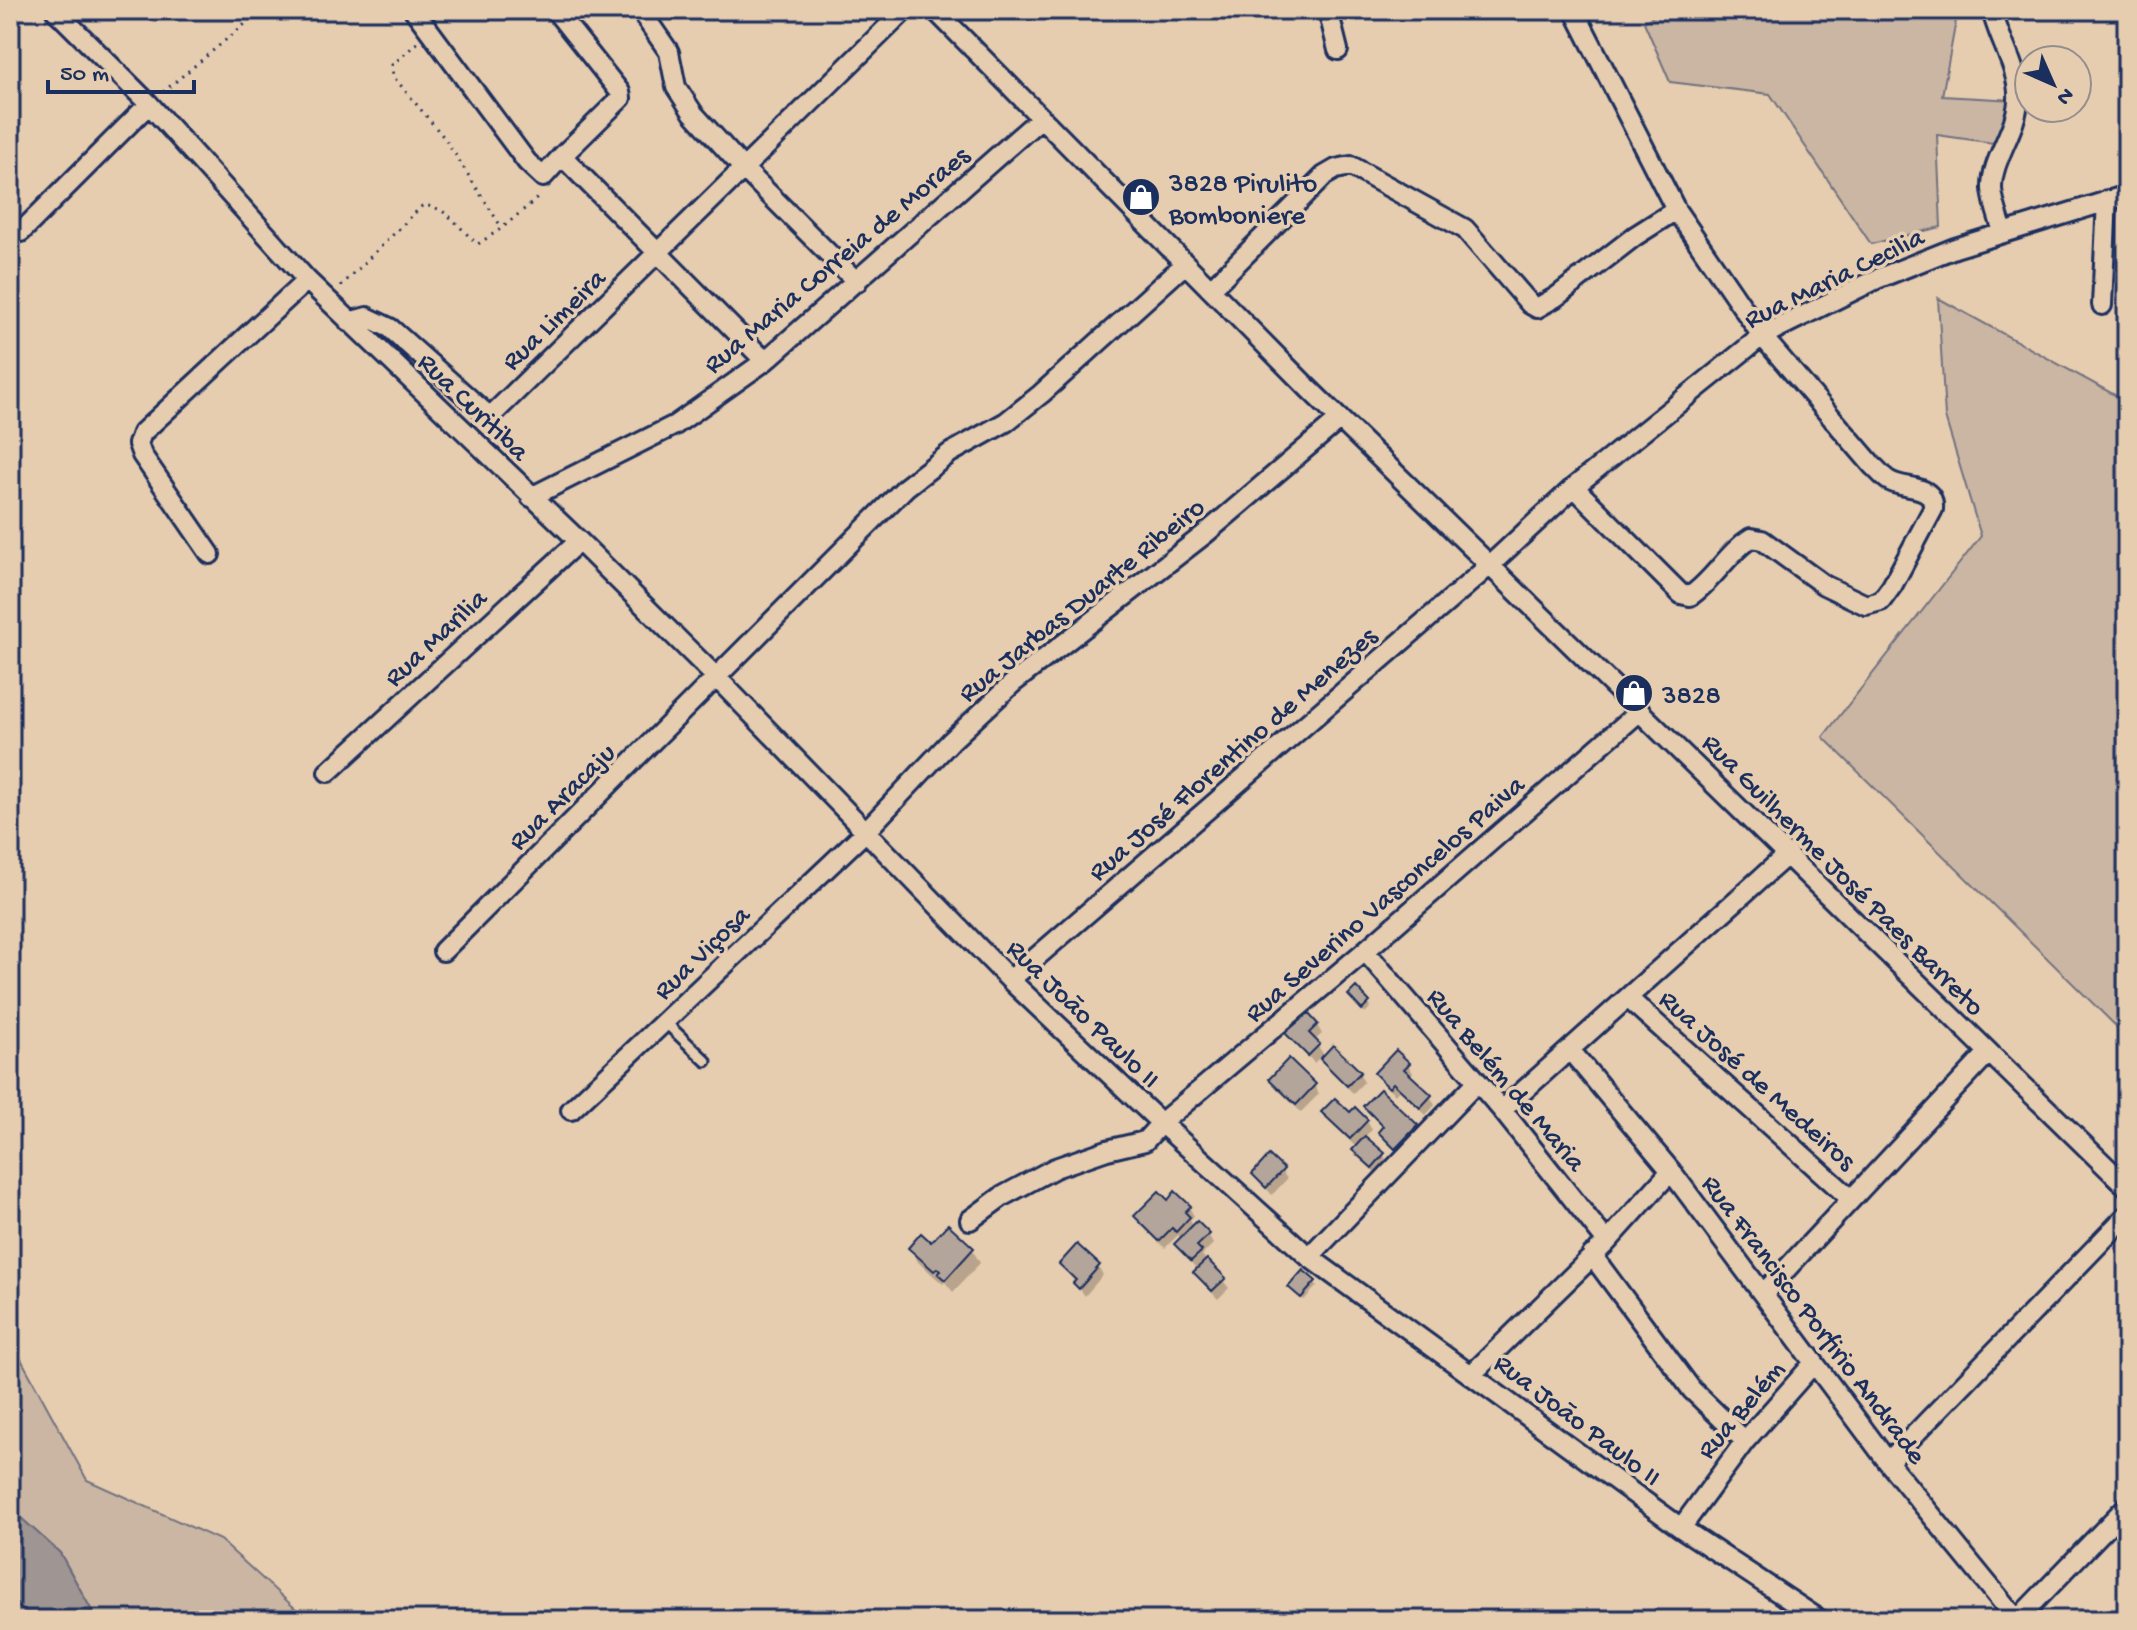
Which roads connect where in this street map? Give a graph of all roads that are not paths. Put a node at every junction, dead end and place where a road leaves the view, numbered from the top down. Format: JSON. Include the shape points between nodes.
{"nodes":[{"id":1,"x":55,"y":10,"type":"edge"},
{"id":2,"x":414,"y":10,"type":"edge"},
{"id":3,"x":581,"y":10,"type":"edge"},
{"id":4,"x":640,"y":10,"type":"edge"},
{"id":5,"x":905,"y":10,"type":"edge"},
{"id":6,"x":935,"y":10,"type":"edge"},
{"id":7,"x":1328,"y":10,"type":"edge"},
{"id":8,"x":1574,"y":10,"type":"edge"},
{"id":9,"x":1992,"y":10,"type":"edge"},
{"id":10,"x":560,"y":17,"type":"edge"},
{"id":11,"x":1338,"y":50,"type":"dead end"},
{"id":12,"x":149,"y":104,"type":"junction"},
{"id":13,"x":1041,"y":118,"type":"junction"},
{"id":14,"x":562,"y":156,"type":"junction"},
{"id":15,"x":744,"y":169,"type":"junction"},
{"id":16,"x":2127,"y":195,"type":"edge"},
{"id":17,"x":2107,"y":200,"type":"junction"},
{"id":18,"x":1676,"y":210,"type":"junction"},
{"id":19,"x":21,"y":232,"type":"dead end"},
{"id":20,"x":2003,"y":232,"type":"junction"},
{"id":21,"x":658,"y":254,"type":"junction"},
{"id":22,"x":1185,"y":264,"type":"junction"},
{"id":23,"x":307,"y":280,"type":"junction"},
{"id":24,"x":857,"y":282,"type":"junction"},
{"id":25,"x":1211,"y":289,"type":"junction"},
{"id":26,"x":2102,"y":305,"type":"dead end"},
{"id":27,"x":349,"y":322,"type":"junction"},
{"id":28,"x":1762,"y":336,"type":"junction"},
{"id":29,"x":765,"y":361,"type":"junction"},
{"id":30,"x":1340,"y":419,"type":"junction"},
{"id":31,"x":1574,"y":487,"type":"junction"},
{"id":32,"x":531,"y":497,"type":"junction"},
{"id":33,"x":579,"y":541,"type":"junction"},
{"id":34,"x":210,"y":554,"type":"dead end"},
{"id":35,"x":1489,"y":566,"type":"junction"},
{"id":36,"x":717,"y":678,"type":"junction"},
{"id":37,"x":1640,"y":711,"type":"junction"},
{"id":38,"x":328,"y":772,"type":"dead end"},
{"id":39,"x":866,"y":831,"type":"junction"},
{"id":40,"x":1788,"y":854,"type":"junction"},
{"id":41,"x":443,"y":951,"type":"dead end"},
{"id":42,"x":1365,"y":951,"type":"junction"},
{"id":43,"x":1010,"y":980,"type":"junction"},
{"id":44,"x":1629,"y":999,"type":"junction"},
{"id":45,"x":665,"y":1022,"type":"junction"},
{"id":46,"x":1570,"y":1050,"type":"junction"},
{"id":47,"x":1988,"y":1053,"type":"junction"},
{"id":48,"x":706,"y":1061,"type":"dead end"},
{"id":49,"x":1477,"y":1082,"type":"junction"},
{"id":50,"x":571,"y":1110,"type":"dead end"},
{"id":51,"x":1502,"y":1110,"type":"junction"},
{"id":52,"x":1161,"y":1123,"type":"junction"},
{"id":53,"x":1671,"y":1171,"type":"junction"},
{"id":54,"x":2127,"y":1187,"type":"edge"},
{"id":55,"x":1851,"y":1199,"type":"junction"},
{"id":56,"x":2127,"y":1215,"type":"edge"},
{"id":57,"x":970,"y":1220,"type":"dead end"},
{"id":58,"x":1607,"y":1242,"type":"junction"},
{"id":59,"x":1592,"y":1255,"type":"junction"},
{"id":60,"x":1309,"y":1257,"type":"junction"},
{"id":61,"x":1763,"y":1294,"type":"junction"},
{"id":62,"x":1813,"y":1364,"type":"junction"},
{"id":63,"x":1472,"y":1374,"type":"junction"},
{"id":64,"x":1745,"y":1441,"type":"junction"},
{"id":65,"x":1888,"y":1462,"type":"junction"},
{"id":66,"x":2127,"y":1506,"type":"edge"},
{"id":67,"x":1681,"y":1528,"type":"junction"},
{"id":68,"x":1820,"y":1620,"type":"edge"},
{"id":69,"x":2017,"y":1620,"type":"edge"}],
"edges":[{"from":1,"to":12,"type":"street","name":"Rua Curitiba"},
{"from":2,"to":14,"type":"street","via":[[527,162],[543,177]]},
{"from":3,"to":10,"type":"street"},
{"from":4,"to":15,"type":"street","via":[[669,52],[682,99]]},
{"from":5,"to":15,"type":"street","name":"Rua Limeira"},
{"from":6,"to":13,"type":"street","name":"Rua Guilherme José Paes Barreto"},
{"from":7,"to":11,"type":"street"},
{"from":8,"to":18,"type":"street"},
{"from":9,"to":20,"type":"street","via":[[2019,97],[1992,189]]},
{"from":10,"to":14,"type":"street","via":[[621,98]]},
{"from":12,"to":19,"type":"street"},
{"from":12,"to":23,"type":"street","name":"Rua Curitiba"},
{"from":13,"to":22,"type":"street","name":"Rua Guilherme José Paes Barreto"},
{"from":13,"to":24,"type":"street","name":"Rua Maria Correia de Moraes"},
{"from":14,"to":21,"type":"street"},
{"from":15,"to":21,"type":"street","name":"Rua Limeira"},
{"from":15,"to":24,"type":"street"},
{"from":16,"to":17,"type":"street","name":"Rua Maria Cecilia"},
{"from":17,"to":20,"type":"street","name":"Rua Maria Cecilia"},
{"from":17,"to":26,"type":"street"},
{"from":18,"to":25,"type":"street","via":[[1537,308],[1465,229],[1351,166],[1324,176]]},
{"from":18,"to":28,"type":"street"},
{"from":20,"to":28,"type":"street","name":"Rua Maria Cecilia","via":[[1877,279]]},
{"from":21,"to":27,"type":"street","name":"Rua Limeira","via":[[489,415],[390,328],[367,317]]},
{"from":21,"to":29,"type":"street"},
{"from":22,"to":25,"type":"street","name":"Rua Guilherme José Paes Barreto"},
{"from":22,"to":36,"type":"street","name":"Rua Aracaju","via":[[1006,422],[950,453],[906,487]]},
{"from":23,"to":27,"type":"street","name":"Rua Curitiba"},
{"from":23,"to":34,"type":"street","via":[[142,433],[138,444]]},
{"from":24,"to":29,"type":"street","name":"Rua Maria Correia de Moraes"},
{"from":25,"to":30,"type":"street","name":"Rua Guilherme José Paes Barreto"},
{"from":27,"to":32,"type":"street","name":"Rua Curitiba"},
{"from":28,"to":31,"type":"street","name":"Rua Maria Cecilia"},
{"from":28,"to":31,"type":"street","via":[[1880,473],[1931,495],[1933,509],[1881,601],[1866,605],[1824,585],[1762,540],[1751,538],[1702,588],[1690,596],[1681,594]]},
{"from":29,"to":32,"type":"street","name":"Rua Maria Correia de Moraes","via":[[675,425]]},
{"from":30,"to":35,"type":"street","name":"Rua Guilherme José Paes Barreto"},
{"from":30,"to":39,"type":"street","name":"Rua Jarbas Duarte Ribeiro","via":[[1205,534],[1013,683]]},
{"from":31,"to":35,"type":"street","name":"Rua Maria Cecilia"},
{"from":32,"to":33,"type":"street","name":"Rua Curitiba"},
{"from":33,"to":36,"type":"street","name":"Rua Curitiba"},
{"from":33,"to":38,"type":"street","name":"Rua Marilia"},
{"from":35,"to":37,"type":"street","name":"Rua Guilherme José Paes Barreto"},
{"from":35,"to":43,"type":"street","name":"Rua José Florentino de Menezes"},
{"from":36,"to":39,"type":"street","name":"Rua Curitiba"},
{"from":36,"to":41,"type":"street","name":"Rua Aracaju"},
{"from":37,"to":40,"type":"street","name":"Rua Guilherme José Paes Barreto"},
{"from":37,"to":42,"type":"street","name":"Rua Severino Vasconcelos Paiva"},
{"from":39,"to":43,"type":"street","name":"Rua João Paulo II"},
{"from":39,"to":45,"type":"street","name":"Rua Viçosa"},
{"from":40,"to":44,"type":"street"},
{"from":40,"to":47,"type":"street","name":"Rua Guilherme José Paes Barreto"},
{"from":42,"to":49,"type":"street","name":"Rua Belém de Maria"},
{"from":42,"to":52,"type":"street","name":"Rua Severino Vasconcelos Paiva"},
{"from":43,"to":52,"type":"street","name":"Rua João Paulo II"},
{"from":44,"to":46,"type":"street"},
{"from":44,"to":55,"type":"street","name":"Rua José de Medeiros"},
{"from":45,"to":48,"type":"lane"},
{"from":45,"to":50,"type":"street","name":"Rua Viçosa"},
{"from":46,"to":51,"type":"street"},
{"from":46,"to":53,"type":"street","name":"Rua Francisco Porfirio Andrade"},
{"from":47,"to":54,"type":"street","name":"Rua Guilherme José Paes Barreto"},
{"from":47,"to":55,"type":"street"},
{"from":49,"to":51,"type":"street","name":"Rua Belém de Maria"},
{"from":49,"to":60,"type":"street"},
{"from":51,"to":58,"type":"street","name":"Rua Belém de Maria"},
{"from":52,"to":57,"type":"street","name":"Rua Severino Vasconcelos Paiva","via":[[1145,1141],[1055,1168]]},
{"from":52,"to":60,"type":"street","name":"Rua João Paulo II"},
{"from":53,"to":58,"type":"street"},
{"from":53,"to":61,"type":"street","name":"Rua Francisco Porfirio Andrade"},
{"from":55,"to":61,"type":"street"},
{"from":56,"to":65,"type":"street"},
{"from":58,"to":59,"type":"street"},
{"from":59,"to":63,"type":"street"},
{"from":59,"to":64,"type":"street","via":[[1692,1390]]},
{"from":60,"to":63,"type":"street","name":"Rua João Paulo II"},
{"from":61,"to":62,"type":"street","name":"Rua Francisco Porfirio Andrade"},
{"from":62,"to":64,"type":"street","name":"Rua Belém"},
{"from":62,"to":65,"type":"street","name":"Rua Francisco Porfirio Andrade"},
{"from":63,"to":67,"type":"street","name":"Rua João Paulo II"},
{"from":64,"to":67,"type":"street","name":"Rua Belém"},
{"from":65,"to":69,"type":"street","name":"Rua Francisco Porfirio Andrade"},
{"from":66,"to":69,"type":"street"},
{"from":67,"to":68,"type":"street","name":"Rua João Paulo II"}]}
